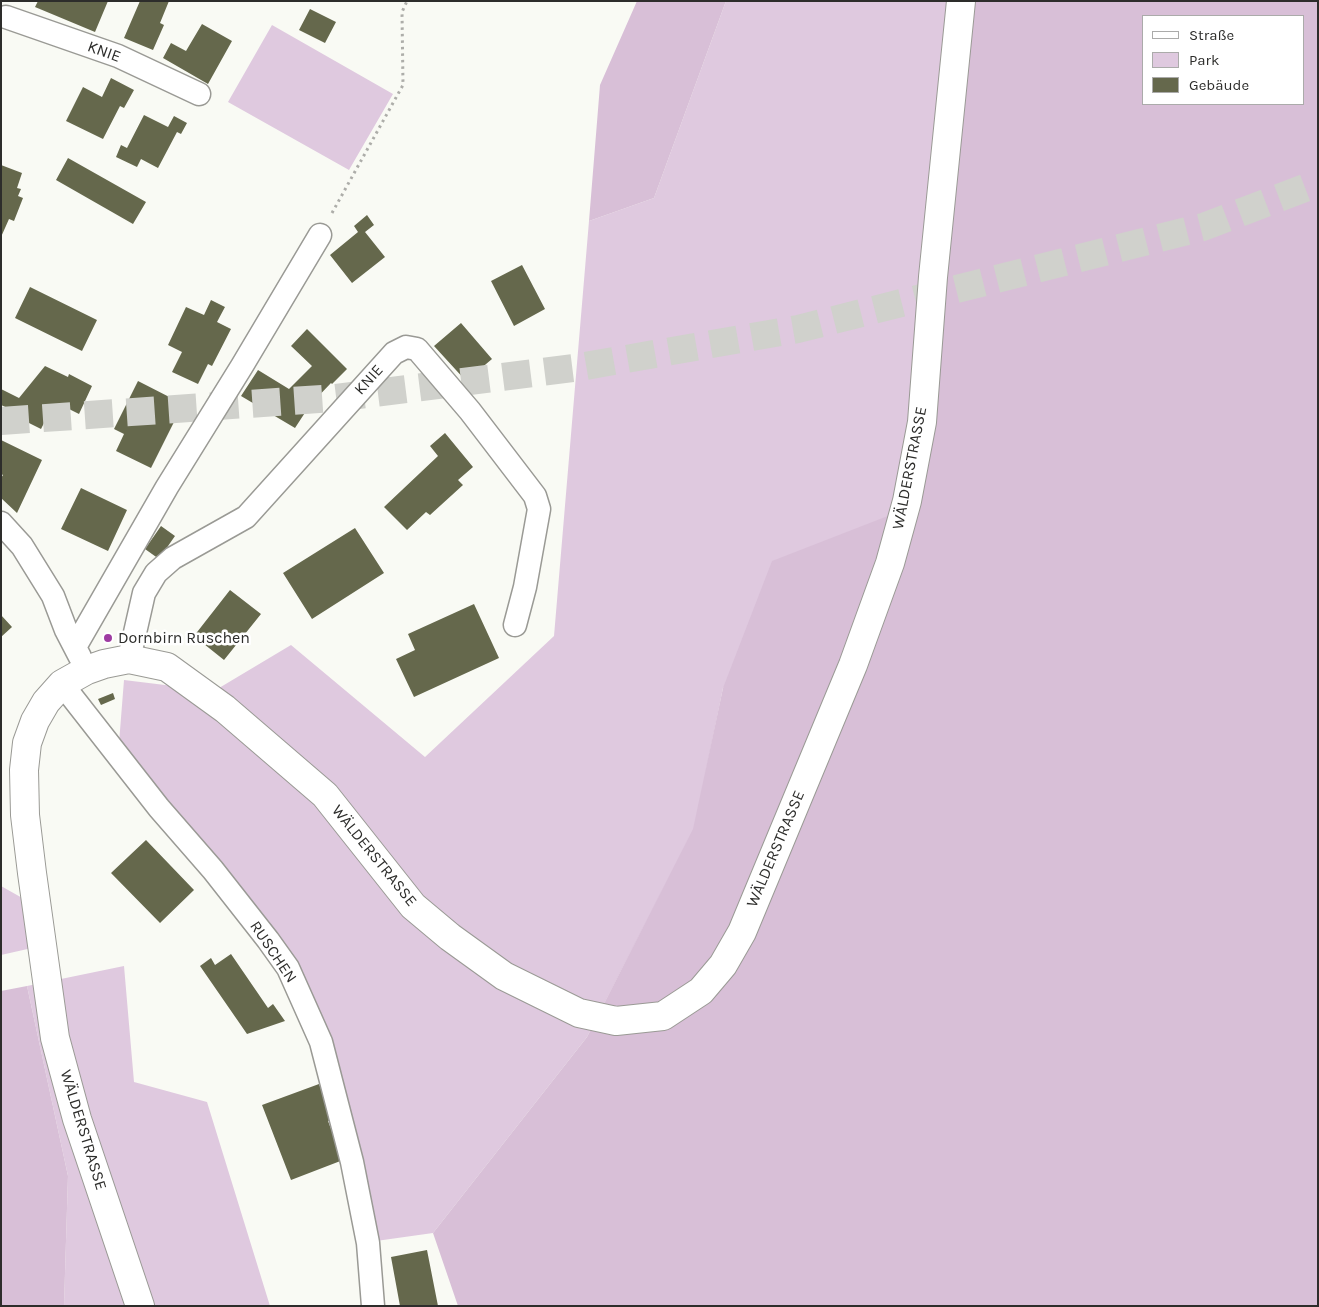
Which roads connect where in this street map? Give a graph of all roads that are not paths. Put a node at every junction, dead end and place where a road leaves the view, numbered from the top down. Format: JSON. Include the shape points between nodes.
{"nodes":[{"id":1,"x":961,"y":1,"type":"edge"},
{"id":2,"x":6,"y":17,"type":"edge"},
{"id":3,"x":199,"y":94,"type":"dead end"},
{"id":4,"x":320,"y":235,"type":"road end"},
{"id":5,"x":1,"y":523,"type":"edge"},
{"id":6,"x":515,"y":625,"type":"dead end"},
{"id":7,"x":81,"y":659,"type":"junction"},
{"id":8,"x":129,"y":659,"type":"junction"},
{"id":9,"x":62,"y":684,"type":"junction"},
{"id":10,"x":140,"y":1306,"type":"edge"},
{"id":11,"x":373,"y":1306,"type":"edge"}],
"edges":[{"from":1,"to":8,"type":"street","name":"WÄLDERSTRASSE","via":[[922,422],[908,501],[890,563],[853,665],[746,923],[723,965],[701,991],[663,1016],[616,1021],[579,1013],[504,976],[450,938],[413,906],[324,795],[225,709],[166,667]]},
{"from":2,"to":3,"type":"street","name":"KNIE","via":[[118,56]]},
{"from":4,"to":7,"type":"street","via":[[167,487]]},
{"from":5,"to":7,"type":"street","via":[[22,546],[53,596]]},
{"from":6,"to":8,"type":"street","name":"KNIE","via":[[539,509],[535,496],[470,411],[417,350],[406,347],[394,353],[246,517],[173,558],[156,573],[144,593]]},
{"from":7,"to":8,"type":"street","name":"WÄLDERSTRASSE","via":[[104,664]]},
{"from":7,"to":9,"type":"street","name":"WÄLDERSTRASSE"},
{"from":9,"to":10,"type":"street","name":"WÄLDERSTRASSE","via":[[46,702],[27,743],[25,815],[32,873],[55,1038],[77,1119]]},
{"from":9,"to":11,"type":"street","name":"RUSCHEN","via":[[288,968],[320,1042],[352,1162],[368,1242]]}]}
